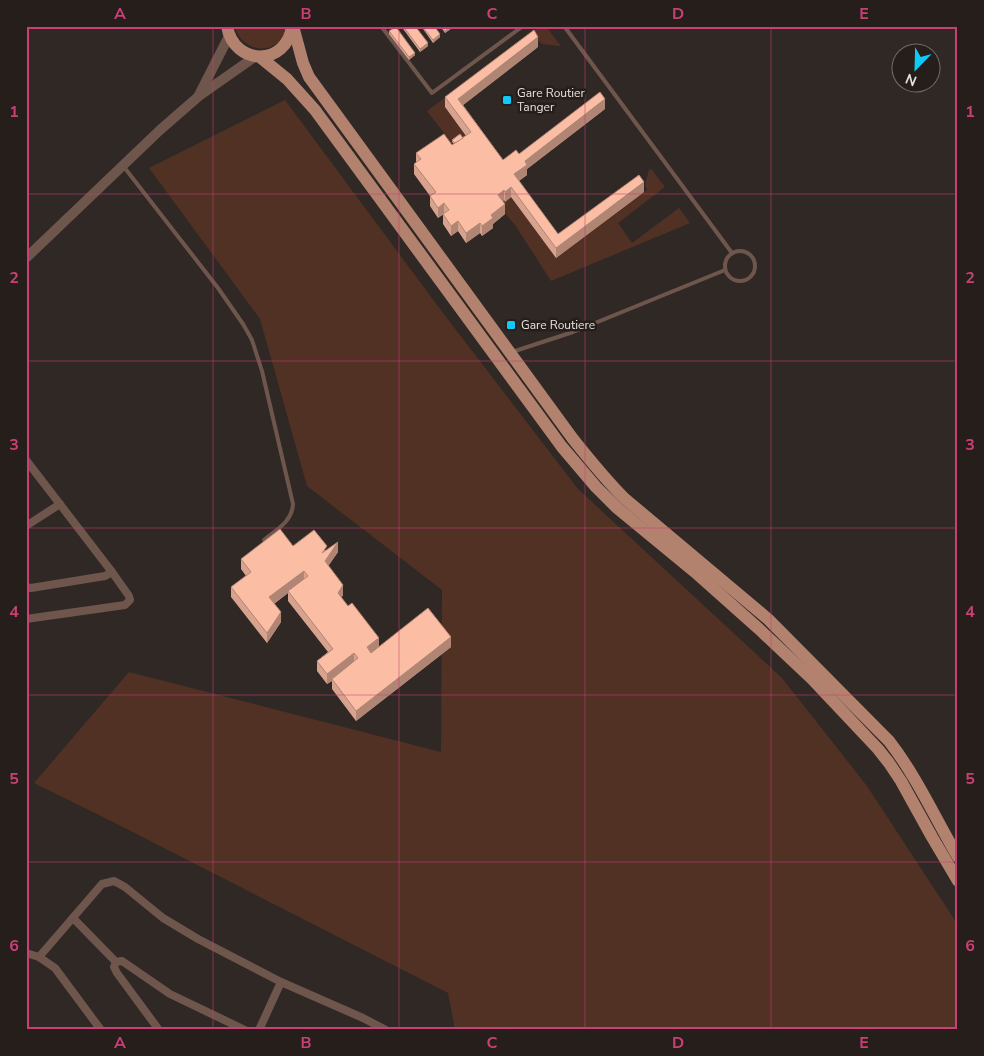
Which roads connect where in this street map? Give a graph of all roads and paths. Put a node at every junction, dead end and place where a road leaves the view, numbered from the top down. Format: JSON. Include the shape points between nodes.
{"nodes":[{"id":1,"x":292,"y":26,"type":"edge"},
{"id":2,"x":381,"y":26,"type":"edge"},
{"id":3,"x":523,"y":26,"type":"edge"},
{"id":4,"x":564,"y":26,"type":"edge"},
{"id":5,"x":226,"y":29,"type":"edge"},
{"id":6,"x":258,"y":57,"type":"junction"},
{"id":7,"x":199,"y":96,"type":"junction"},
{"id":8,"x":123,"y":166,"type":"junction"},
{"id":9,"x":732,"y":253,"type":"junction"},
{"id":10,"x":26,"y":258,"type":"edge"},
{"id":11,"x":726,"y":270,"type":"junction"},
{"id":12,"x":510,"y":353,"type":"junction"},
{"id":13,"x":26,"y":460,"type":"edge"},
{"id":14,"x":60,"y":504,"type":"junction"},
{"id":15,"x":26,"y":526,"type":"edge"},
{"id":16,"x":264,"y":540,"type":"edge"},
{"id":17,"x":112,"y":572,"type":"junction"},
{"id":18,"x":26,"y":587,"type":"edge"},
{"id":19,"x":26,"y":620,"type":"edge"},
{"id":20,"x":956,"y":850,"type":"edge"},
{"id":21,"x":958,"y":881,"type":"edge"},
{"id":22,"x":72,"y":918,"type":"junction"},
{"id":23,"x":26,"y":953,"type":"edge"},
{"id":24,"x":39,"y":957,"type":"junction"},
{"id":25,"x":116,"y":962,"type":"junction"},
{"id":26,"x":282,"y":982,"type":"junction"},
{"id":27,"x":101,"y":1030,"type":"edge"},
{"id":28,"x":159,"y":1030,"type":"edge"},
{"id":29,"x":245,"y":1030,"type":"edge"},
{"id":30,"x":259,"y":1030,"type":"edge"},
{"id":31,"x":386,"y":1030,"type":"edge"}],
"edges":[{"from":1,"to":6,"type":"main road","via":[[291,34],[279,50]]},
{"from":1,"to":12,"type":"main road","via":[[309,77]]},
{"from":2,"to":3,"type":"lane","via":[[432,93]]},
{"from":4,"to":9,"type":"lane"},
{"from":5,"to":6,"type":"main road","via":[[237,48]]},
{"from":5,"to":7,"type":"street"},
{"from":6,"to":7,"type":"street"},
{"from":6,"to":21,"type":"main road","via":[[288,79],[315,110],[562,447],[596,487],[759,629],[878,749],[901,781]]},
{"from":7,"to":8,"type":"street"},
{"from":8,"to":10,"type":"street"},
{"from":8,"to":16,"type":"lane","via":[[218,288],[243,324],[257,353],[293,504],[288,520]]},
{"from":9,"to":11,"type":"lane","via":[[726,261]]},
{"from":9,"to":11,"type":"lane","via":[[742,250],[751,255],[755,269],[750,277],[740,281],[731,278]]},
{"from":11,"to":12,"type":"lane","via":[[573,332]]},
{"from":12,"to":20,"type":"main road","via":[[573,438],[624,498],[768,620],[889,741],[912,773]]},
{"from":13,"to":14,"type":"street"},
{"from":14,"to":15,"type":"street"},
{"from":14,"to":17,"type":"street"},
{"from":17,"to":18,"type":"street","via":[[105,576]]},
{"from":17,"to":19,"type":"street","via":[[129,596],[130,600],[125,605]]},
{"from":22,"to":24,"type":"street"},
{"from":22,"to":25,"type":"street"},
{"from":22,"to":26,"type":"street","via":[[102,884],[114,881],[163,918]]},
{"from":23,"to":24,"type":"street"},
{"from":24,"to":27,"type":"street","via":[[55,968]]},
{"from":25,"to":28,"type":"street","via":[[117,973]]},
{"from":25,"to":29,"type":"street","via":[[122,961],[170,994]]},
{"from":26,"to":30,"type":"street"},
{"from":26,"to":31,"type":"street"}]}
